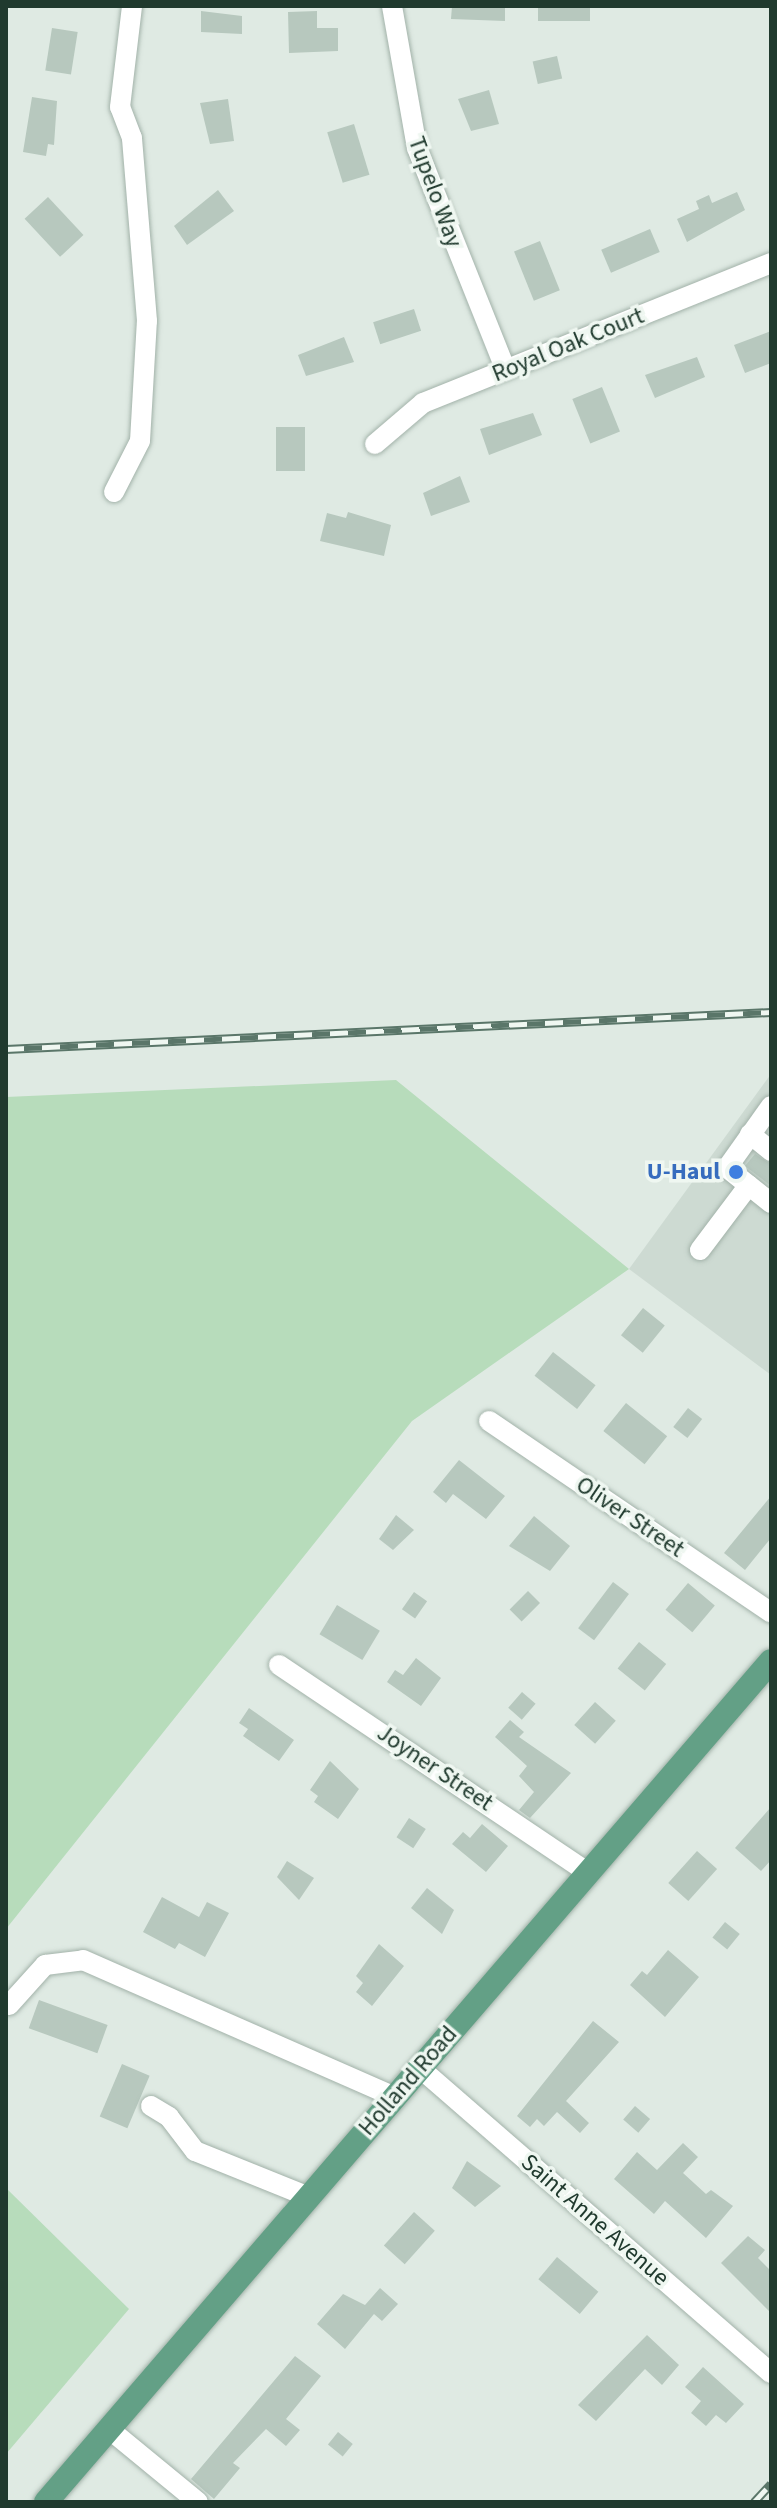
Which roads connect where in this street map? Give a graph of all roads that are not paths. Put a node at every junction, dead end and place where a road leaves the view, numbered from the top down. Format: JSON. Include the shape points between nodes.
{"nodes":[{"id":1,"x":132,"y":6,"type":"edge"},
{"id":2,"x":392,"y":6,"type":"edge"},
{"id":3,"x":771,"y":263,"type":"edge"},
{"id":4,"x":506,"y":370,"type":"junction"},
{"id":5,"x":375,"y":444,"type":"dead end"},
{"id":6,"x":114,"y":492,"type":"dead end"},
{"id":7,"x":771,"y":1106,"type":"edge"},
{"id":8,"x":750,"y":1134,"type":"junction"},
{"id":9,"x":771,"y":1151,"type":"edge"},
{"id":10,"x":749,"y":1185,"type":"junction"},
{"id":11,"x":771,"y":1203,"type":"edge"},
{"id":12,"x":700,"y":1250,"type":"dead end"},
{"id":13,"x":489,"y":1421,"type":"dead end"},
{"id":14,"x":771,"y":1613,"type":"edge"},
{"id":15,"x":771,"y":1661,"type":"edge"},
{"id":16,"x":279,"y":1665,"type":"dead end"},
{"id":17,"x":589,"y":1873,"type":"junction"},
{"id":18,"x":9,"y":2005,"type":"dead end"},
{"id":19,"x":420,"y":2068,"type":"junction"},
{"id":20,"x":395,"y":2097,"type":"junction"},
{"id":21,"x":151,"y":2106,"type":"dead end"},
{"id":22,"x":309,"y":2197,"type":"junction"},
{"id":23,"x":771,"y":2373,"type":"edge"},
{"id":24,"x":109,"y":2429,"type":"junction"},
{"id":25,"x":46,"y":2502,"type":"edge"},
{"id":26,"x":198,"y":2502,"type":"edge"}],
"edges":[{"from":1,"to":6,"type":"street","via":[[120,107],[132,138],[147,321],[140,441]]},
{"from":2,"to":4,"type":"street","name":"Tupelo Way","via":[[417,148]]},
{"from":3,"to":4,"type":"street","name":"Royal Oak Court"},
{"from":4,"to":5,"type":"street","name":"Royal Oak Court","via":[[423,403]]},
{"from":7,"to":8,"type":"street"},
{"from":8,"to":9,"type":"street"},
{"from":8,"to":10,"type":"street","via":[[727,1168]]},
{"from":10,"to":11,"type":"street"},
{"from":10,"to":12,"type":"street"},
{"from":13,"to":14,"type":"street","name":"Oliver Street"},
{"from":15,"to":17,"type":"main road","name":"Holland Road"},
{"from":16,"to":17,"type":"street","name":"Joyner Street"},
{"from":17,"to":19,"type":"main road","name":"Holland Road"},
{"from":18,"to":20,"type":"street","via":[[45,1965],[83,1960]]},
{"from":19,"to":20,"type":"main road","name":"Holland Road"},
{"from":19,"to":23,"type":"street","name":"Saint Anne Avenue"},
{"from":20,"to":22,"type":"main road","name":"Holland Road"},
{"from":21,"to":22,"type":"street","via":[[169,2117],[195,2151]]},
{"from":22,"to":24,"type":"main road","name":"Holland Road"},
{"from":24,"to":25,"type":"main road","name":"Holland Road"},
{"from":24,"to":26,"type":"street"}]}
